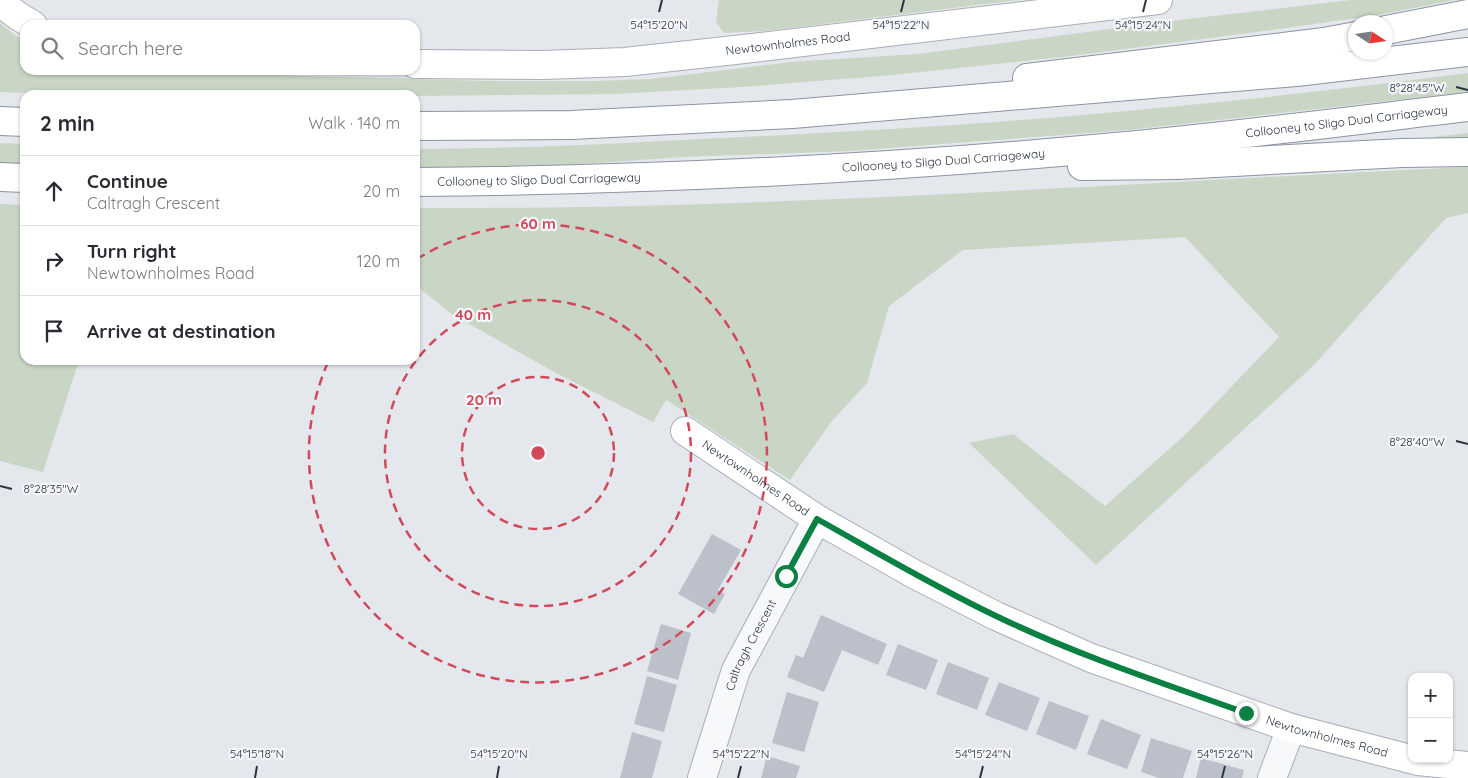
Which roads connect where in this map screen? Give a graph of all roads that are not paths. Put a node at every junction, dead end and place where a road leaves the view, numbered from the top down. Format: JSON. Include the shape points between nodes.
{"nodes":[{"id":1,"x":1158,"y":0,"type":"edge"},
{"id":2,"x":0,"y":2,"type":"edge"},
{"id":3,"x":1468,"y":14,"type":"edge"},
{"id":4,"x":25,"y":20,"type":"edge"},
{"id":5,"x":1393,"y":29,"type":"edge"},
{"id":6,"x":1348,"y":38,"type":"edge"},
{"id":7,"x":1468,"y":52,"type":"edge"},
{"id":8,"x":420,"y":64,"type":"edge"},
{"id":9,"x":1468,"y":107,"type":"edge"},
{"id":10,"x":872,"y":109,"type":"junction"},
{"id":11,"x":0,"y":121,"type":"edge"},
{"id":12,"x":20,"y":122,"type":"edge"},
{"id":13,"x":420,"y":126,"type":"edge"},
{"id":14,"x":1468,"y":152,"type":"edge"},
{"id":15,"x":860,"y":167,"type":"junction"},
{"id":16,"x":0,"y":177,"type":"edge"},
{"id":17,"x":20,"y":178,"type":"edge"},
{"id":18,"x":420,"y":182,"type":"edge"},
{"id":19,"x":685,"y":431,"type":"dead end"},
{"id":20,"x":817,"y":519,"type":"junction"},
{"id":21,"x":1291,"y":728,"type":"junction"},
{"id":22,"x":1468,"y":766,"type":"edge"},
{"id":23,"x":702,"y":778,"type":"edge"},
{"id":24,"x":1272,"y":778,"type":"edge"}],
"edges":[{"from":1,"to":8,"type":"main road","name":"Newtownholmes Road","via":[[625,62]]},
{"from":2,"to":4,"type":"main road"},
{"from":3,"to":5,"type":"main road"},
{"from":6,"to":10,"type":"main road","via":[[1034,76]]},
{"from":7,"to":10,"type":"main road","via":[[1296,72]]},
{"from":9,"to":15,"type":"main road","name":"Collooney to Sligo Dual Carriageway","via":[[1115,147]]},
{"from":10,"to":13,"type":"main road","via":[[571,125]]},
{"from":11,"to":12,"type":"main road"},
{"from":14,"to":15,"type":"main road","via":[[1178,165]]},
{"from":15,"to":18,"type":"main road","name":"Collooney to Sligo Dual Carriageway","via":[[556,181]]},
{"from":16,"to":17,"type":"main road"},
{"from":19,"to":20,"type":"main road","name":"Newtownholmes Road"},
{"from":20,"to":21,"type":"main road","name":"Newtownholmes Road","via":[[914,574],[1005,620],[1091,658]]},
{"from":20,"to":23,"type":"street","name":"Caltragh Crescent","via":[[736,670]]},
{"from":21,"to":22,"type":"main road","name":"Newtownholmes Road","via":[[1418,761]]},
{"from":21,"to":24,"type":"street"}]}
